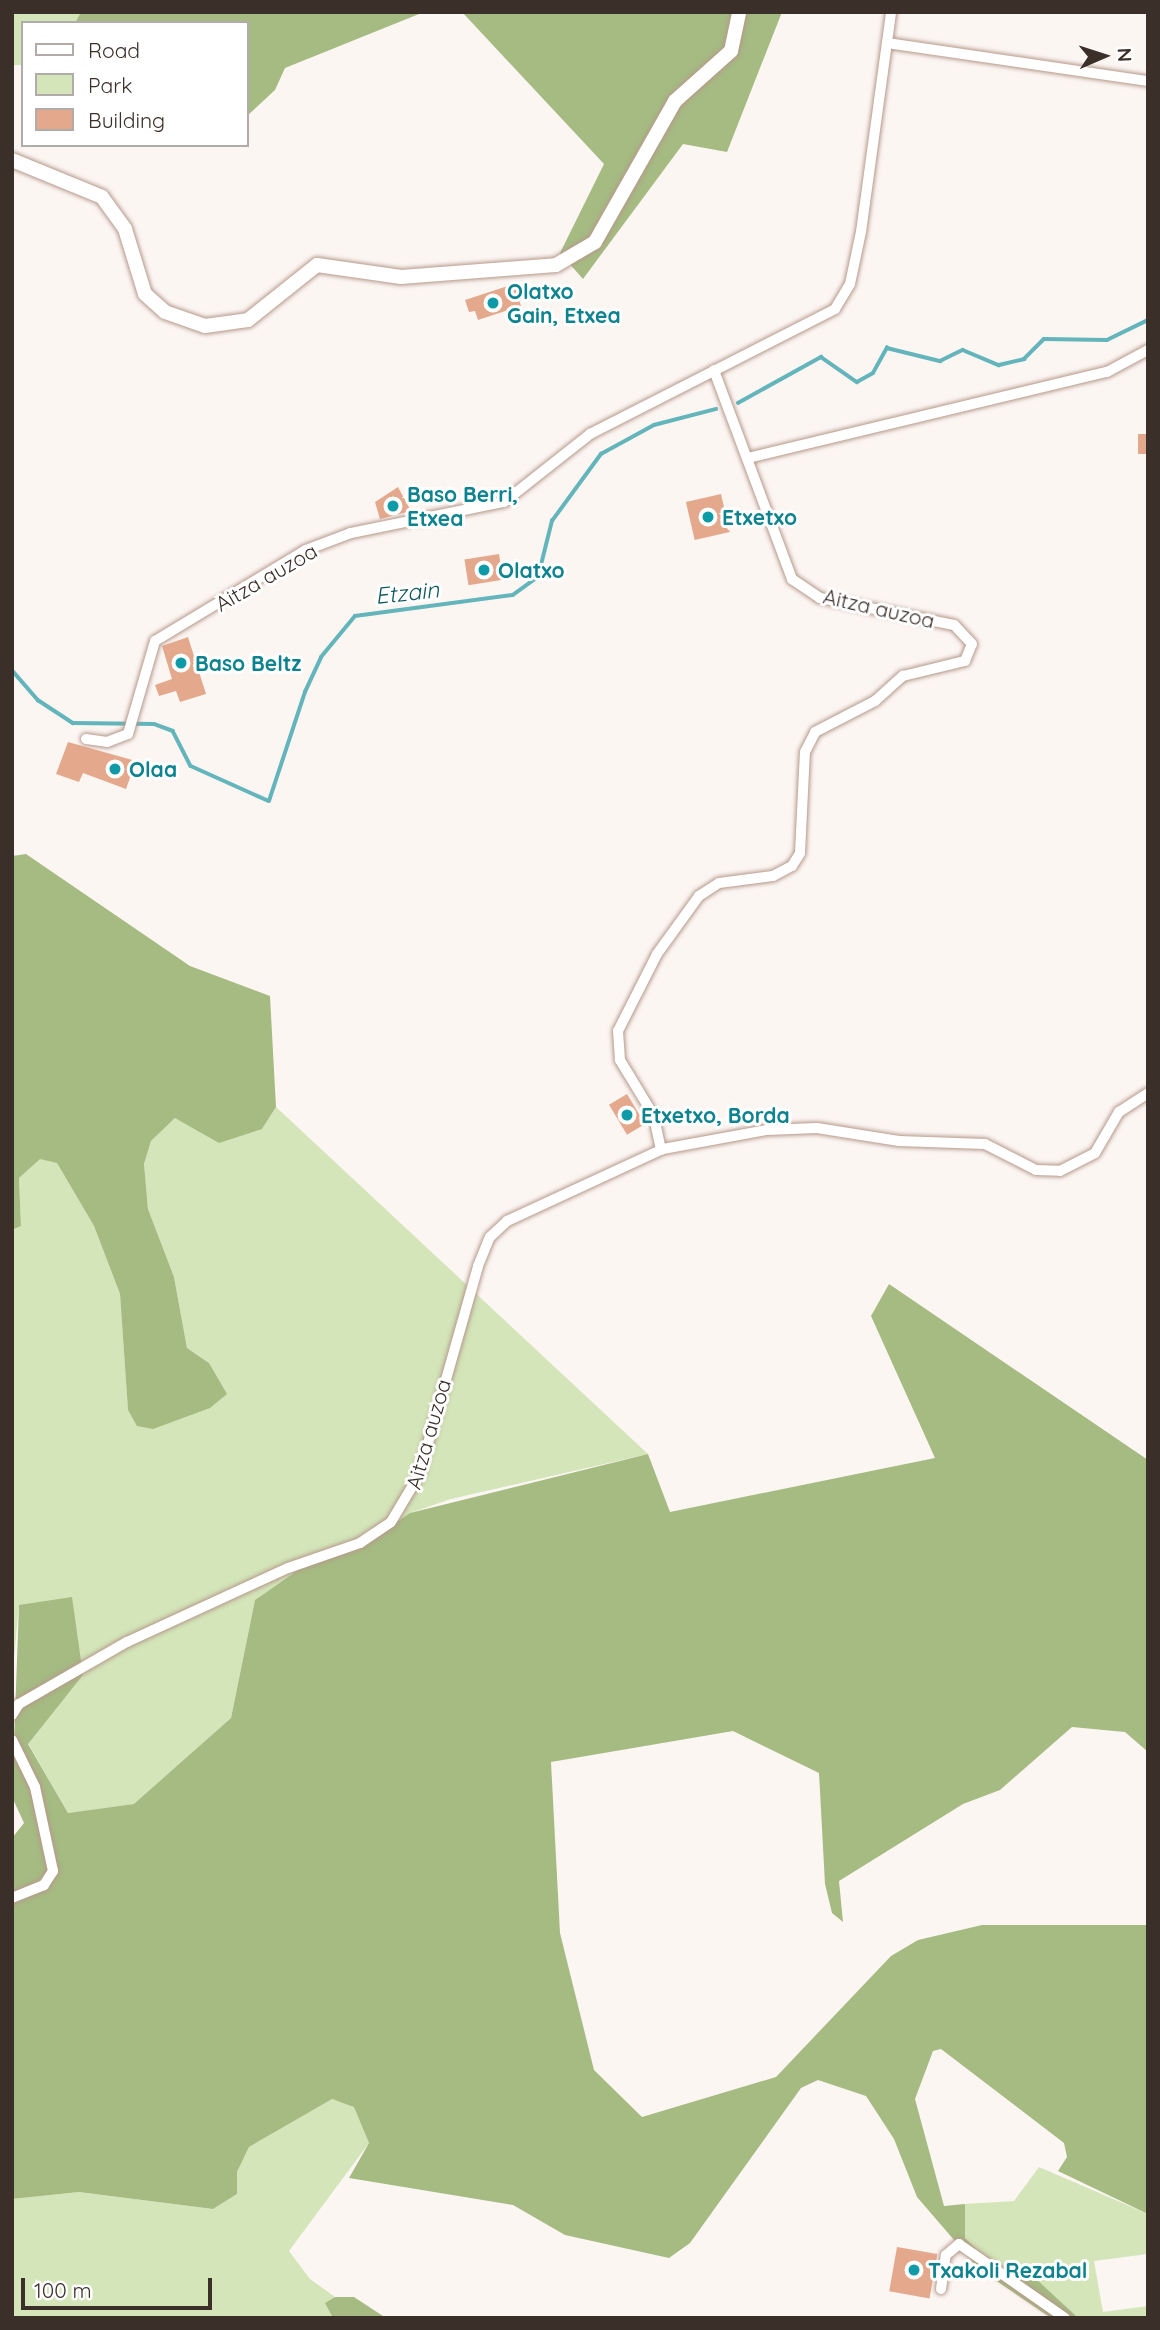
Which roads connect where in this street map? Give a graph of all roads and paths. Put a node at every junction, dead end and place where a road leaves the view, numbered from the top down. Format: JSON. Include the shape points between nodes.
{"nodes":[{"id":1,"x":739,"y":12,"type":"edge"},
{"id":2,"x":891,"y":12,"type":"edge"},
{"id":3,"x":887,"y":43,"type":"junction"},
{"id":4,"x":1148,"y":81,"type":"edge"},
{"id":5,"x":12,"y":160,"type":"edge"},
{"id":6,"x":1148,"y":350,"type":"edge"},
{"id":7,"x":713,"y":370,"type":"junction"},
{"id":8,"x":748,"y":458,"type":"junction"},
{"id":9,"x":86,"y":739,"type":"dead end"},
{"id":10,"x":1148,"y":1093,"type":"edge"},
{"id":11,"x":661,"y":1150,"type":"junction"},
{"id":12,"x":12,"y":1715,"type":"edge"},
{"id":13,"x":12,"y":1740,"type":"edge"},
{"id":14,"x":12,"y":1898,"type":"edge"},
{"id":15,"x":941,"y":2289,"type":"dead end"},
{"id":16,"x":1065,"y":2318,"type":"edge"}],
"edges":[{"from":1,"to":5,"type":"street","via":[[731,51],[675,101],[595,242],[556,265],[401,277],[317,265],[248,320],[205,326],[165,312],[145,294],[125,229],[103,197]]},
{"from":2,"to":3,"type":"street","name":"Aitza auzoa"},
{"from":3,"to":4,"type":"street"},
{"from":3,"to":7,"type":"street","name":"Aitza auzoa","via":[[850,284],[835,309]]},
{"from":6,"to":8,"type":"street","via":[[1107,372]]},
{"from":7,"to":8,"type":"street","name":"Aitza auzoa"},
{"from":7,"to":9,"type":"street","name":"Aitza auzoa","via":[[590,434],[503,502],[351,533],[306,550],[155,641],[128,732],[107,742]]},
{"from":8,"to":11,"type":"street","name":"Aitza auzoa","via":[[792,579],[820,598],[954,625],[972,644],[965,662],[902,676],[875,701],[815,732],[805,752],[800,853],[792,866],[773,876],[719,883],[699,896],[657,954],[618,1031],[620,1060],[654,1115]]},
{"from":10,"to":11,"type":"street","name":"Aitza auzoa","via":[[1119,1112],[1095,1153],[1060,1171],[1036,1170],[985,1144],[900,1141],[817,1128],[767,1130]]},
{"from":11,"to":12,"type":"street","name":"Aitza auzoa","via":[[507,1221],[490,1237],[457,1324],[419,1475],[391,1522],[360,1544],[288,1568],[127,1642],[19,1704]]},
{"from":13,"to":14,"type":"street","via":[[38,1798],[53,1871],[44,1885]]},
{"from":15,"to":16,"type":"street","via":[[946,2255],[959,2244]]}]}
